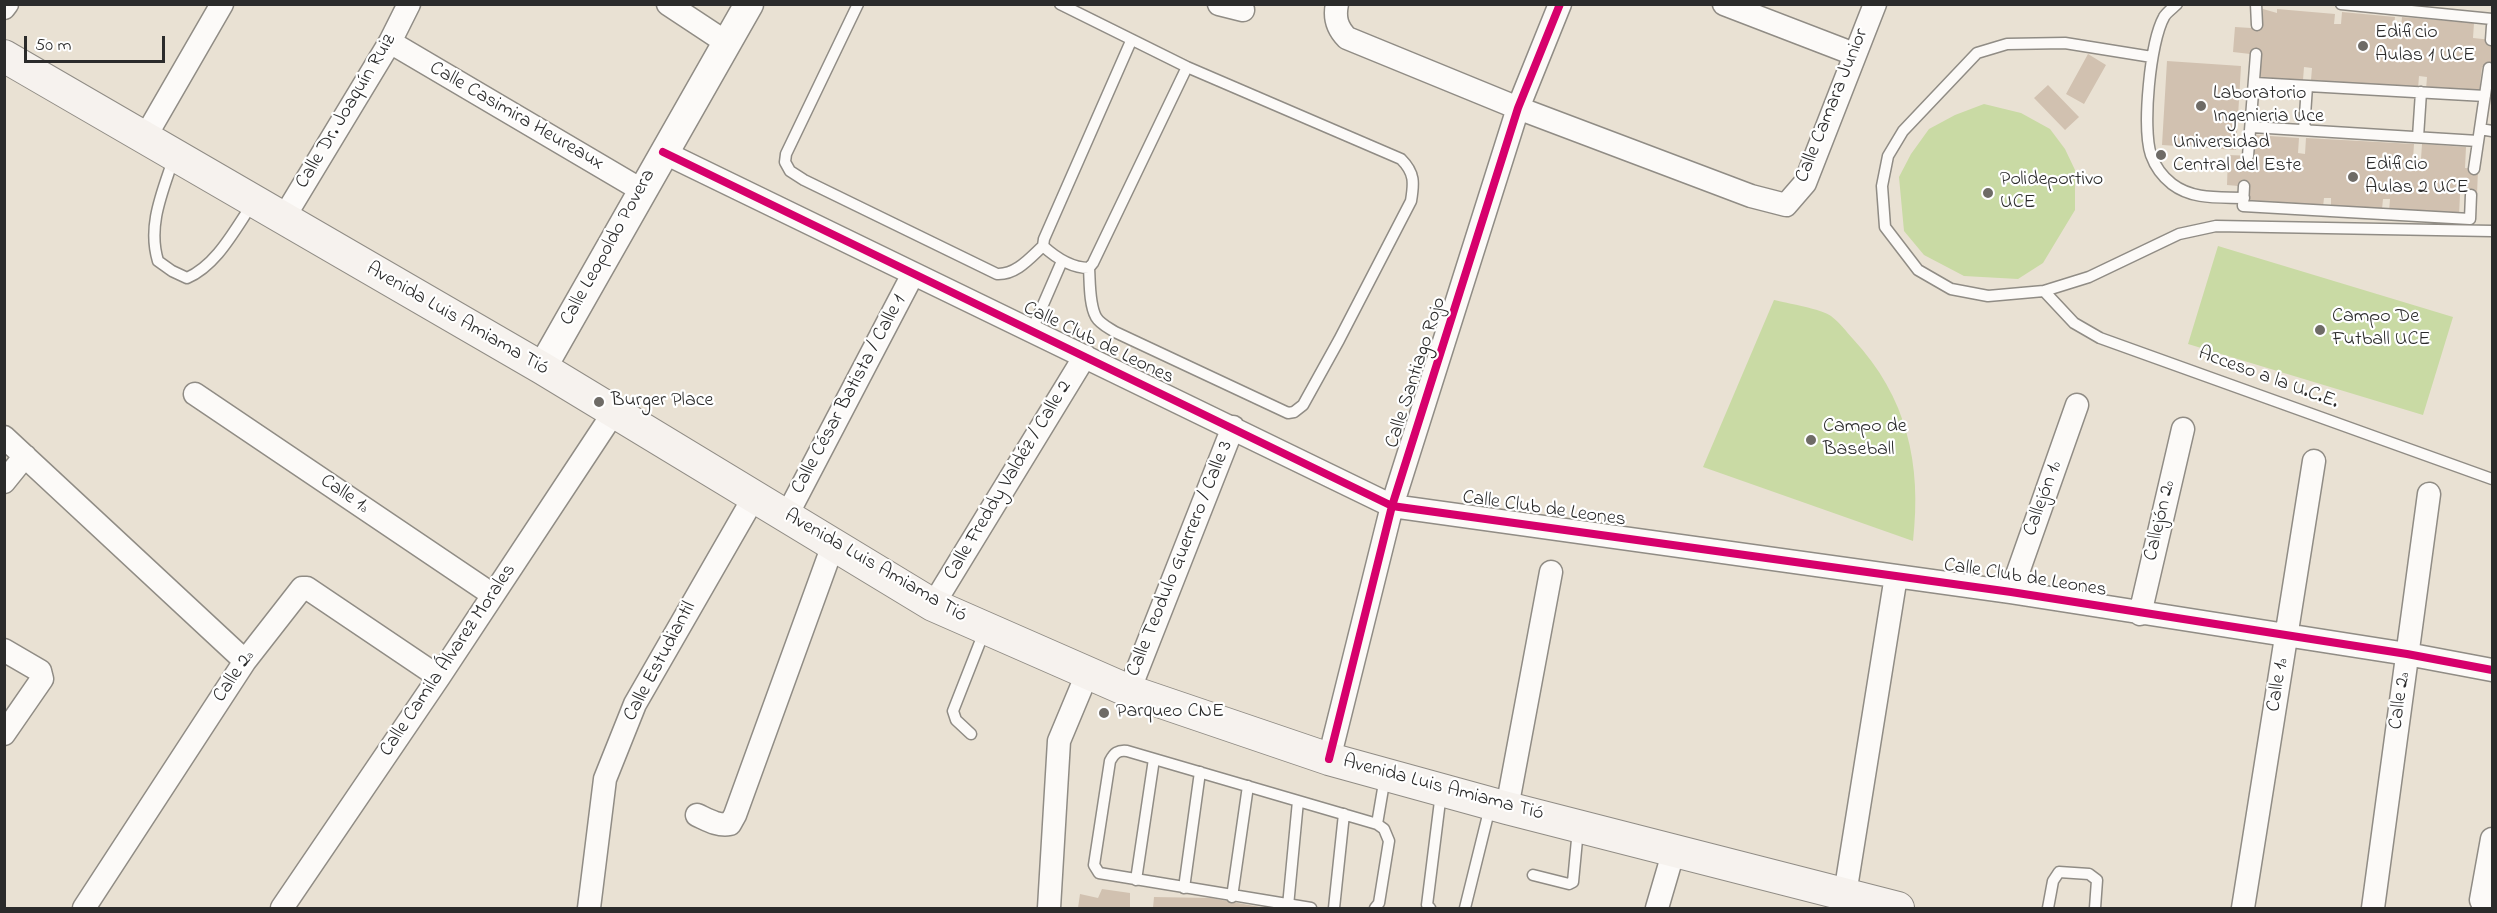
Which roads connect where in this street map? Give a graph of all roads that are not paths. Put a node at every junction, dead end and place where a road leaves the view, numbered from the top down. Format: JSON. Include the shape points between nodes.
{"nodes":[{"id":1,"x":222,"y":4,"type":"edge"},
{"id":2,"x":409,"y":4,"type":"edge"},
{"id":3,"x":669,"y":4,"type":"edge"},
{"id":4,"x":749,"y":4,"type":"edge"},
{"id":5,"x":858,"y":4,"type":"edge"},
{"id":6,"x":1060,"y":4,"type":"edge"},
{"id":7,"x":1219,"y":4,"type":"edge"},
{"id":8,"x":1337,"y":4,"type":"edge"},
{"id":9,"x":1560,"y":4,"type":"edge"},
{"id":10,"x":1724,"y":4,"type":"edge"},
{"id":11,"x":1875,"y":4,"type":"edge"},
{"id":12,"x":2177,"y":4,"type":"edge"},
{"id":13,"x":2256,"y":4,"type":"edge"},
{"id":14,"x":2341,"y":4,"type":"edge"},
{"id":15,"x":2377,"y":6,"type":"edge"},
{"id":16,"x":1243,"y":10,"type":"dead end"},
{"id":17,"x":688,"y":11,"type":"edge"},
{"id":18,"x":2493,"y":19,"type":"edge"},
{"id":19,"x":2257,"y":25,"type":"dead end"},
{"id":20,"x":2493,"y":26,"type":"edge"},
{"id":21,"x":2491,"y":40,"type":"dead end"},
{"id":22,"x":1131,"y":41,"type":"junction"},
{"id":23,"x":390,"y":42,"type":"junction"},
{"id":24,"x":727,"y":43,"type":"junction"},
{"id":25,"x":1854,"y":54,"type":"junction"},
{"id":26,"x":2256,"y":54,"type":"dead end"},
{"id":27,"x":4,"y":56,"type":"edge"},
{"id":28,"x":2152,"y":57,"type":"junction"},
{"id":29,"x":1187,"y":67,"type":"junction"},
{"id":30,"x":2489,"y":68,"type":"dead end"},
{"id":31,"x":2255,"y":83,"type":"junction"},
{"id":32,"x":2307,"y":86,"type":"junction"},
{"id":33,"x":2421,"y":92,"type":"junction"},
{"id":34,"x":2485,"y":96,"type":"junction"},
{"id":35,"x":1518,"y":108,"type":"junction"},
{"id":36,"x":2252,"y":127,"type":"junction"},
{"id":37,"x":2306,"y":129,"type":"junction"},
{"id":38,"x":2493,"y":131,"type":"edge"},
{"id":39,"x":2479,"y":135,"type":"junction"},
{"id":40,"x":2418,"y":137,"type":"junction"},
{"id":41,"x":144,"y":139,"type":"junction"},
{"id":42,"x":663,"y":152,"type":"junction"},
{"id":43,"x":2248,"y":156,"type":"dead end"},
{"id":44,"x":175,"y":157,"type":"junction"},
{"id":45,"x":2474,"y":169,"type":"dead end"},
{"id":46,"x":2244,"y":186,"type":"dead end"},
{"id":47,"x":643,"y":191,"type":"junction"},
{"id":48,"x":2471,"y":195,"type":"dead end"},
{"id":49,"x":2244,"y":198,"type":"junction"},
{"id":50,"x":253,"y":202,"type":"junction"},
{"id":51,"x":283,"y":219,"type":"junction"},
{"id":52,"x":2470,"y":219,"type":"junction"},
{"id":53,"x":2471,"y":231,"type":"junction"},
{"id":54,"x":2493,"y":231,"type":"edge"},
{"id":55,"x":1043,"y":246,"type":"junction"},
{"id":56,"x":1062,"y":261,"type":"junction"},
{"id":57,"x":1089,"y":268,"type":"junction"},
{"id":58,"x":913,"y":274,"type":"junction"},
{"id":59,"x":2044,"y":291,"type":"junction"},
{"id":60,"x":1032,"y":330,"type":"junction"},
{"id":61,"x":1085,"y":356,"type":"junction"},
{"id":62,"x":542,"y":368,"type":"junction"},
{"id":63,"x":195,"y":394,"type":"dead end"},
{"id":64,"x":2077,"y":405,"type":"dead end"},
{"id":65,"x":614,"y":412,"type":"junction"},
{"id":66,"x":1233,"y":427,"type":"junction"},
{"id":67,"x":2182,"y":429,"type":"dead end"},
{"id":68,"x":4,"y":436,"type":"edge"},
{"id":69,"x":25,"y":456,"type":"junction"},
{"id":70,"x":2314,"y":461,"type":"dead end"},
{"id":71,"x":2493,"y":479,"type":"edge"},
{"id":72,"x":4,"y":482,"type":"edge"},
{"id":73,"x":2429,"y":494,"type":"dead end"},
{"id":74,"x":754,"y":497,"type":"junction"},
{"id":75,"x":1392,"y":506,"type":"junction"},
{"id":76,"x":786,"y":517,"type":"junction"},
{"id":77,"x":833,"y":545,"type":"junction"},
{"id":78,"x":1551,"y":572,"type":"dead end"},
{"id":79,"x":1896,"y":576,"type":"junction"},
{"id":80,"x":2010,"y":592,"type":"junction"},
{"id":81,"x":493,"y":595,"type":"junction"},
{"id":82,"x":933,"y":605,"type":"junction"},
{"id":83,"x":2140,"y":614,"type":"junction"},
{"id":84,"x":985,"y":628,"type":"junction"},
{"id":85,"x":2287,"y":636,"type":"junction"},
{"id":86,"x":4,"y":650,"type":"edge"},
{"id":87,"x":2407,"y":654,"type":"junction"},
{"id":88,"x":245,"y":661,"type":"junction"},
{"id":89,"x":2493,"y":670,"type":"edge"},
{"id":90,"x":1087,"y":674,"type":"junction"},
{"id":91,"x":439,"y":677,"type":"junction"},
{"id":92,"x":1129,"y":691,"type":"junction"},
{"id":93,"x":4,"y":734,"type":"edge"},
{"id":94,"x":971,"y":734,"type":"dead end"},
{"id":95,"x":1154,"y":759,"type":"junction"},
{"id":96,"x":1329,"y":759,"type":"junction"},
{"id":97,"x":1200,"y":772,"type":"junction"},
{"id":98,"x":1386,"y":774,"type":"junction"},
{"id":99,"x":1248,"y":786,"type":"junction"},
{"id":100,"x":1441,"y":789,"type":"junction"},
{"id":101,"x":1298,"y":801,"type":"junction"},
{"id":102,"x":1499,"y":805,"type":"junction"},
{"id":103,"x":1344,"y":814,"type":"junction"},
{"id":104,"x":697,"y":815,"type":"dead end"},
{"id":105,"x":1377,"y":824,"type":"junction"},
{"id":106,"x":1579,"y":826,"type":"junction"},
{"id":107,"x":2493,"y":839,"type":"edge"},
{"id":108,"x":1674,"y":850,"type":"junction"},
{"id":109,"x":1533,"y":875,"type":"dead end"},
{"id":110,"x":1136,"y":880,"type":"junction"},
{"id":111,"x":1184,"y":888,"type":"junction"},
{"id":112,"x":1845,"y":894,"type":"junction"},
{"id":113,"x":1232,"y":897,"type":"junction"},
{"id":114,"x":1288,"y":906,"type":"junction"},
{"id":115,"x":2486,"y":907,"type":"edge"},
{"id":116,"x":84,"y":909,"type":"edge"},
{"id":117,"x":282,"y":909,"type":"edge"},
{"id":118,"x":589,"y":909,"type":"edge"},
{"id":119,"x":1049,"y":909,"type":"edge"},
{"id":120,"x":1311,"y":909,"type":"edge"},
{"id":121,"x":1334,"y":909,"type":"edge"},
{"id":122,"x":1375,"y":909,"type":"edge"},
{"id":123,"x":1430,"y":909,"type":"edge"},
{"id":124,"x":1465,"y":909,"type":"edge"},
{"id":125,"x":1657,"y":909,"type":"edge"},
{"id":126,"x":1898,"y":909,"type":"edge"},
{"id":127,"x":2048,"y":909,"type":"edge"},
{"id":128,"x":2095,"y":909,"type":"edge"},
{"id":129,"x":2243,"y":909,"type":"edge"},
{"id":130,"x":2373,"y":909,"type":"edge"}],
"edges":[{"from":1,"to":41,"type":"street"},
{"from":2,"to":23,"type":"street","name":"Calle Dr. Joaquín Ruiz"},
{"from":3,"to":17,"type":"street"},
{"from":4,"to":24,"type":"street","name":"Calle Leopoldo Povera"},
{"from":5,"to":55,"type":"lane","via":[[786,154],[790,171],[997,274],[1016,269]]},
{"from":6,"to":22,"type":"lane"},
{"from":7,"to":16,"type":"street"},
{"from":8,"to":35,"type":"street","via":[[1336,19],[1347,38]]},
{"from":9,"to":35,"type":"street","name":"Calle Santiago Rojo"},
{"from":10,"to":25,"type":"street"},
{"from":11,"to":25,"type":"street","name":"Calle Camara Junior"},
{"from":12,"to":28,"type":"lane","via":[[2164,16]]},
{"from":13,"to":19,"type":"lane"},
{"from":14,"to":15,"type":"lane"},
{"from":15,"to":18,"type":"lane"},
{"from":17,"to":24,"type":"street"},
{"from":20,"to":21,"type":"lane"},
{"from":22,"to":29,"type":"lane"},
{"from":22,"to":55,"type":"lane"},
{"from":23,"to":47,"type":"street","name":"Calle Casimira Heureaux"},
{"from":23,"to":51,"type":"street","name":"Calle Dr. Joaquín Ruiz"},
{"from":24,"to":42,"type":"street","name":"Calle Leopoldo Povera"},
{"from":25,"to":35,"type":"street","name":"Calle Camara Junior","via":[[1805,183],[1786,205],[1751,196]]},
{"from":26,"to":31,"type":"lane"},
{"from":27,"to":41,"type":"main road","name":"Avenida Luis Amiama Tió"},
{"from":28,"to":49,"type":"lane","via":[[2147,135],[2158,170],[2171,184],[2192,195]]},
{"from":28,"to":59,"type":"lane","via":[[2065,43],[2007,44],[1977,53],[1903,130],[1888,156],[1882,186],[1885,227],[1918,270],[1951,288],[1988,296]]},
{"from":29,"to":57,"type":"lane"},
{"from":29,"to":57,"type":"lane","via":[[1401,159],[1414,181],[1411,201],[1303,405],[1294,412],[1102,323],[1096,317]]},
{"from":30,"to":34,"type":"lane"},
{"from":31,"to":32,"type":"lane"},
{"from":31,"to":36,"type":"lane"},
{"from":32,"to":33,"type":"lane"},
{"from":32,"to":37,"type":"lane"},
{"from":33,"to":34,"type":"lane"},
{"from":33,"to":40,"type":"lane"},
{"from":34,"to":39,"type":"lane"},
{"from":35,"to":75,"type":"street","name":"Calle Santiago Rojo"},
{"from":36,"to":37,"type":"lane"},
{"from":36,"to":43,"type":"lane"},
{"from":37,"to":40,"type":"lane"},
{"from":38,"to":39,"type":"lane"},
{"from":39,"to":40,"type":"lane"},
{"from":39,"to":45,"type":"lane"},
{"from":41,"to":44,"type":"main road","name":"Avenida Luis Amiama Tió"},
{"from":42,"to":47,"type":"street","name":"Calle Leopoldo Povera"},
{"from":42,"to":58,"type":"street","name":"Calle Club de Leones"},
{"from":44,"to":50,"type":"main road","name":"Avenida Luis Amiama Tió"},
{"from":44,"to":50,"type":"lane","via":[[156,210],[153,236],[158,261],[172,271],[187,278],[198,273],[226,242]]},
{"from":46,"to":49,"type":"lane"},
{"from":47,"to":62,"type":"street","name":"Calle Leopoldo Povera"},
{"from":48,"to":52,"type":"lane"},
{"from":49,"to":52,"type":"lane","via":[[2243,206]]},
{"from":50,"to":51,"type":"main road","name":"Avenida Luis Amiama Tió"},
{"from":51,"to":62,"type":"main road","name":"Avenida Luis Amiama Tió"},
{"from":52,"to":53,"type":"lane"},
{"from":53,"to":54,"type":"lane"},
{"from":53,"to":59,"type":"lane","via":[[2216,226],[2179,234],[2089,277]]},
{"from":55,"to":56,"type":"lane"},
{"from":56,"to":57,"type":"lane"},
{"from":56,"to":60,"type":"lane"},
{"from":58,"to":60,"type":"street","name":"Calle Club de Leones"},
{"from":58,"to":76,"type":"street","name":"Calle César Batista / Calle 1"},
{"from":59,"to":71,"type":"lane","name":"Acceso a la U.C.E.","via":[[2074,323],[2100,338]]},
{"from":60,"to":61,"type":"street","name":"Calle Club de Leones"},
{"from":61,"to":66,"type":"street","name":"Calle Club de Leones"},
{"from":61,"to":82,"type":"street","name":"Calle Freddy Valdéz / Calle 2"},
{"from":62,"to":65,"type":"main road","name":"Avenida Luis Amiama Tió"},
{"from":63,"to":81,"type":"street","name":"Calle 1ª"},
{"from":64,"to":80,"type":"street","name":"Callejón 1º"},
{"from":65,"to":74,"type":"main road","name":"Avenida Luis Amiama Tió"},
{"from":65,"to":81,"type":"street","name":"Calle Camila Álvarez Morales"},
{"from":66,"to":75,"type":"street","name":"Calle Club de Leones"},
{"from":66,"to":92,"type":"street","name":"Calle Teodulo Guerrero / Calle 3"},
{"from":67,"to":83,"type":"street","name":"Callejón 2º"},
{"from":68,"to":69,"type":"street"},
{"from":69,"to":72,"type":"street"},
{"from":69,"to":88,"type":"street"},
{"from":70,"to":85,"type":"street","name":"Calle 1ª"},
{"from":73,"to":87,"type":"street","name":"Calle 2ª"},
{"from":74,"to":76,"type":"main road","name":"Avenida Luis Amiama Tió"},
{"from":74,"to":118,"type":"street","name":"Calle Estudiantil","via":[[635,704],[605,779]]},
{"from":75,"to":79,"type":"street","name":"Calle Club de Leones"},
{"from":75,"to":96,"type":"street","name":"Calle Santiago Rojo"},
{"from":76,"to":77,"type":"main road","name":"Avenida Luis Amiama Tió"},
{"from":77,"to":82,"type":"main road","name":"Avenida Luis Amiama Tió"},
{"from":77,"to":104,"type":"street","via":[[730,824],[717,825]]},
{"from":78,"to":102,"type":"street"},
{"from":79,"to":80,"type":"street","name":"Calle Club de Leones"},
{"from":79,"to":112,"type":"street"},
{"from":80,"to":83,"type":"street","name":"Calle Club de Leones"},
{"from":81,"to":91,"type":"street","name":"Calle Camila Álvarez Morales"},
{"from":82,"to":84,"type":"main road","name":"Avenida Luis Amiama Tió"},
{"from":83,"to":85,"type":"street","name":"Calle Club de Leones"},
{"from":84,"to":90,"type":"main road","name":"Avenida Luis Amiama Tió"},
{"from":84,"to":94,"type":"lane","via":[[953,711],[956,720]]},
{"from":85,"to":87,"type":"street","name":"Calle Club de Leones"},
{"from":85,"to":129,"type":"street","name":"Calle 1ª"},
{"from":86,"to":93,"type":"street","via":[[40,671],[42,679]]},
{"from":87,"to":89,"type":"street","name":"Calle Club de Leones"},
{"from":87,"to":130,"type":"street","name":"Calle 2ª"},
{"from":88,"to":91,"type":"street","name":"Calle 2ª","via":[[302,588],[307,588]]},
{"from":88,"to":116,"type":"street","name":"Calle 2ª"},
{"from":90,"to":92,"type":"main road","name":"Avenida Luis Amiama Tió"},
{"from":90,"to":119,"type":"street","via":[[1059,741]]},
{"from":91,"to":117,"type":"street","name":"Calle Camila Álvarez Morales"},
{"from":92,"to":96,"type":"main road","name":"Avenida Luis Amiama Tió"},
{"from":95,"to":97,"type":"lane"},
{"from":95,"to":110,"type":"lane"},
{"from":95,"to":110,"type":"lane","via":[[1119,750],[1110,761],[1095,870]]},
{"from":96,"to":98,"type":"main road","name":"Avenida Luis Amiama Tió"},
{"from":97,"to":99,"type":"lane"},
{"from":97,"to":111,"type":"lane"},
{"from":98,"to":100,"type":"main road","name":"Avenida Luis Amiama Tió"},
{"from":98,"to":105,"type":"lane"},
{"from":99,"to":101,"type":"lane"},
{"from":99,"to":113,"type":"lane"},
{"from":100,"to":102,"type":"main road","name":"Avenida Luis Amiama Tió"},
{"from":100,"to":123,"type":"lane","via":[[1427,904]]},
{"from":101,"to":103,"type":"lane"},
{"from":101,"to":114,"type":"lane"},
{"from":102,"to":106,"type":"main road","name":"Avenida Luis Amiama Tió"},
{"from":102,"to":124,"type":"lane"},
{"from":103,"to":105,"type":"lane"},
{"from":103,"to":121,"type":"lane"},
{"from":105,"to":122,"type":"lane","via":[[1384,829],[1389,842]]},
{"from":106,"to":108,"type":"main road","name":"Avenida Luis Amiama Tió"},
{"from":106,"to":109,"type":"lane","via":[[1573,882]]},
{"from":107,"to":115,"type":"street","via":[[2481,900]]},
{"from":108,"to":112,"type":"main road","name":"Avenida Luis Amiama Tió"},
{"from":108,"to":125,"type":"street"},
{"from":110,"to":111,"type":"lane"},
{"from":111,"to":113,"type":"lane"},
{"from":112,"to":126,"type":"main road","name":"Avenida Luis Amiama Tió"},
{"from":113,"to":114,"type":"lane"},
{"from":114,"to":120,"type":"lane"},
{"from":127,"to":128,"type":"lane","via":[[2053,881],[2059,872],[2089,874],[2097,880]]}]}
